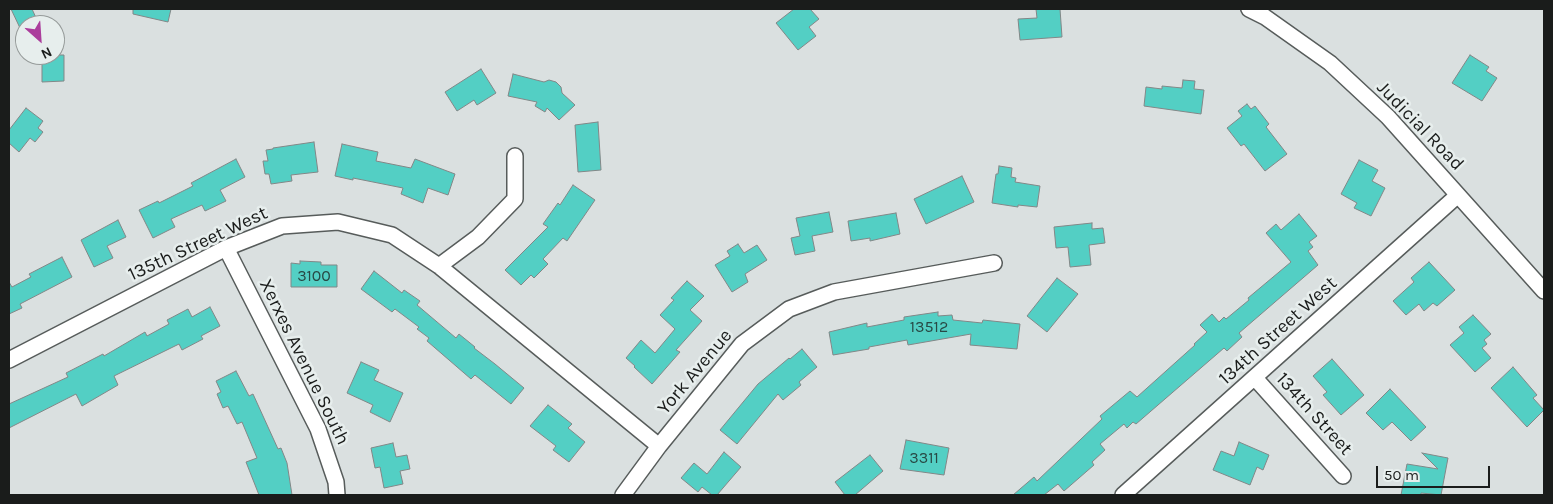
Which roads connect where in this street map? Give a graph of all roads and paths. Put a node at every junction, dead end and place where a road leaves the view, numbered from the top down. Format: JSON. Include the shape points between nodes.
{"nodes":[{"id":1,"x":1249,"y":9,"type":"edge"},
{"id":2,"x":515,"y":156,"type":"dead end"},
{"id":3,"x":1458,"y":195,"type":"junction"},
{"id":4,"x":226,"y":248,"type":"junction"},
{"id":5,"x":994,"y":263,"type":"dead end"},
{"id":6,"x":438,"y":266,"type":"junction"},
{"id":7,"x":1544,"y":291,"type":"edge"},
{"id":8,"x":9,"y":360,"type":"edge"},
{"id":9,"x":1255,"y":378,"type":"junction"},
{"id":10,"x":659,"y":446,"type":"junction"},
{"id":11,"x":1343,"y":476,"type":"dead end"},
{"id":12,"x":337,"y":495,"type":"edge"},
{"id":13,"x":623,"y":495,"type":"edge"},
{"id":14,"x":1123,"y":495,"type":"edge"}],
"edges":[{"from":1,"to":3,"type":"street","name":"Judicial Road","via":[[1330,63],[1388,117]]},
{"from":2,"to":6,"type":"street","via":[[515,199],[478,237]]},
{"from":3,"to":7,"type":"street","name":"Judicial Road"},
{"from":3,"to":9,"type":"street","name":"134th Street West"},
{"from":4,"to":6,"type":"street","name":"135th Street West","via":[[282,226],[338,222],[392,235]]},
{"from":4,"to":8,"type":"street","name":"135th Street West"},
{"from":4,"to":12,"type":"street","name":"Xerxes Avenue South","via":[[318,429],[336,482]]},
{"from":5,"to":10,"type":"street","name":"York Avenue","via":[[834,292],[788,309],[742,344]]},
{"from":6,"to":10,"type":"street","name":"135th Street West"},
{"from":9,"to":11,"type":"street","name":"134th Street"},
{"from":9,"to":14,"type":"street","name":"134th Street West"},
{"from":10,"to":13,"type":"street","name":"York Avenue"}]}
